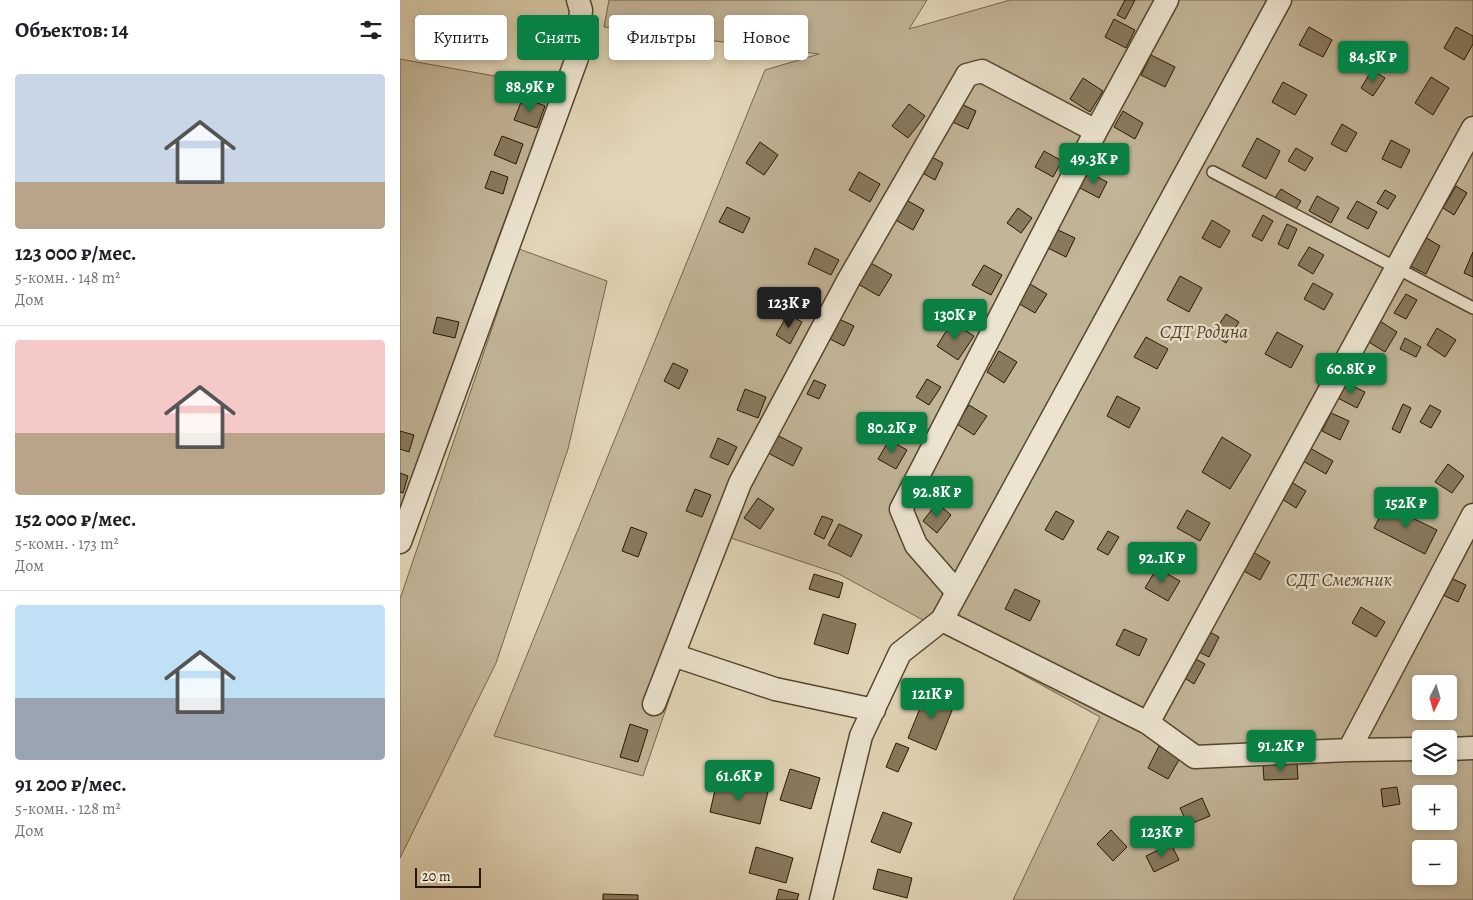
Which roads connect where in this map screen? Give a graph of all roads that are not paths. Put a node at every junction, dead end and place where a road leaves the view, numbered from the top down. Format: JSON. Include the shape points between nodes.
{"nodes":[{"id":1,"x":578,"y":0,"type":"edge"},
{"id":2,"x":1167,"y":0,"type":"edge"},
{"id":3,"x":1280,"y":0,"type":"edge"},
{"id":4,"x":1473,"y":128,"type":"edge"},
{"id":5,"x":1096,"y":131,"type":"junction"},
{"id":6,"x":1213,"y":172,"type":"dead end"},
{"id":7,"x":1396,"y":268,"type":"junction"},
{"id":8,"x":1473,"y":308,"type":"edge"},
{"id":9,"x":1473,"y":515,"type":"edge"},
{"id":10,"x":400,"y":542,"type":"edge"},
{"id":11,"x":957,"y":592,"type":"junction"},
{"id":12,"x":942,"y":620,"type":"junction"},
{"id":13,"x":673,"y":655,"type":"junction"},
{"id":14,"x":654,"y":704,"type":"dead end"},
{"id":15,"x":874,"y":710,"type":"junction"},
{"id":16,"x":1148,"y":723,"type":"junction"},
{"id":17,"x":1473,"y":748,"type":"edge"},
{"id":18,"x":1412,"y":749,"type":"edge"},
{"id":19,"x":1457,"y":749,"type":"edge"},
{"id":20,"x":1349,"y":750,"type":"junction"},
{"id":21,"x":821,"y":900,"type":"edge"}],
"edges":[{"from":1,"to":10,"type":"street","via":[[581,10],[577,58]]},
{"from":2,"to":5,"type":"street"},
{"from":3,"to":11,"type":"street"},
{"from":4,"to":7,"type":"street"},
{"from":5,"to":11,"type":"street","via":[[901,509],[916,545]]},
{"from":5,"to":13,"type":"street","via":[[982,71],[968,75],[849,279],[740,483]]},
{"from":6,"to":7,"type":"lane"},
{"from":7,"to":8,"type":"lane"},
{"from":7,"to":16,"type":"street"},
{"from":9,"to":20,"type":"street"},
{"from":11,"to":12,"type":"street"},
{"from":12,"to":15,"type":"street","via":[[900,653]]},
{"from":12,"to":16,"type":"street"},
{"from":13,"to":14,"type":"street"},
{"from":13,"to":15,"type":"street","via":[[775,689]]},
{"from":15,"to":21,"type":"street","via":[[861,736]]},
{"from":16,"to":20,"type":"street","via":[[1195,757]]},
{"from":17,"to":19,"type":"street"},
{"from":18,"to":20,"type":"street"}]}
